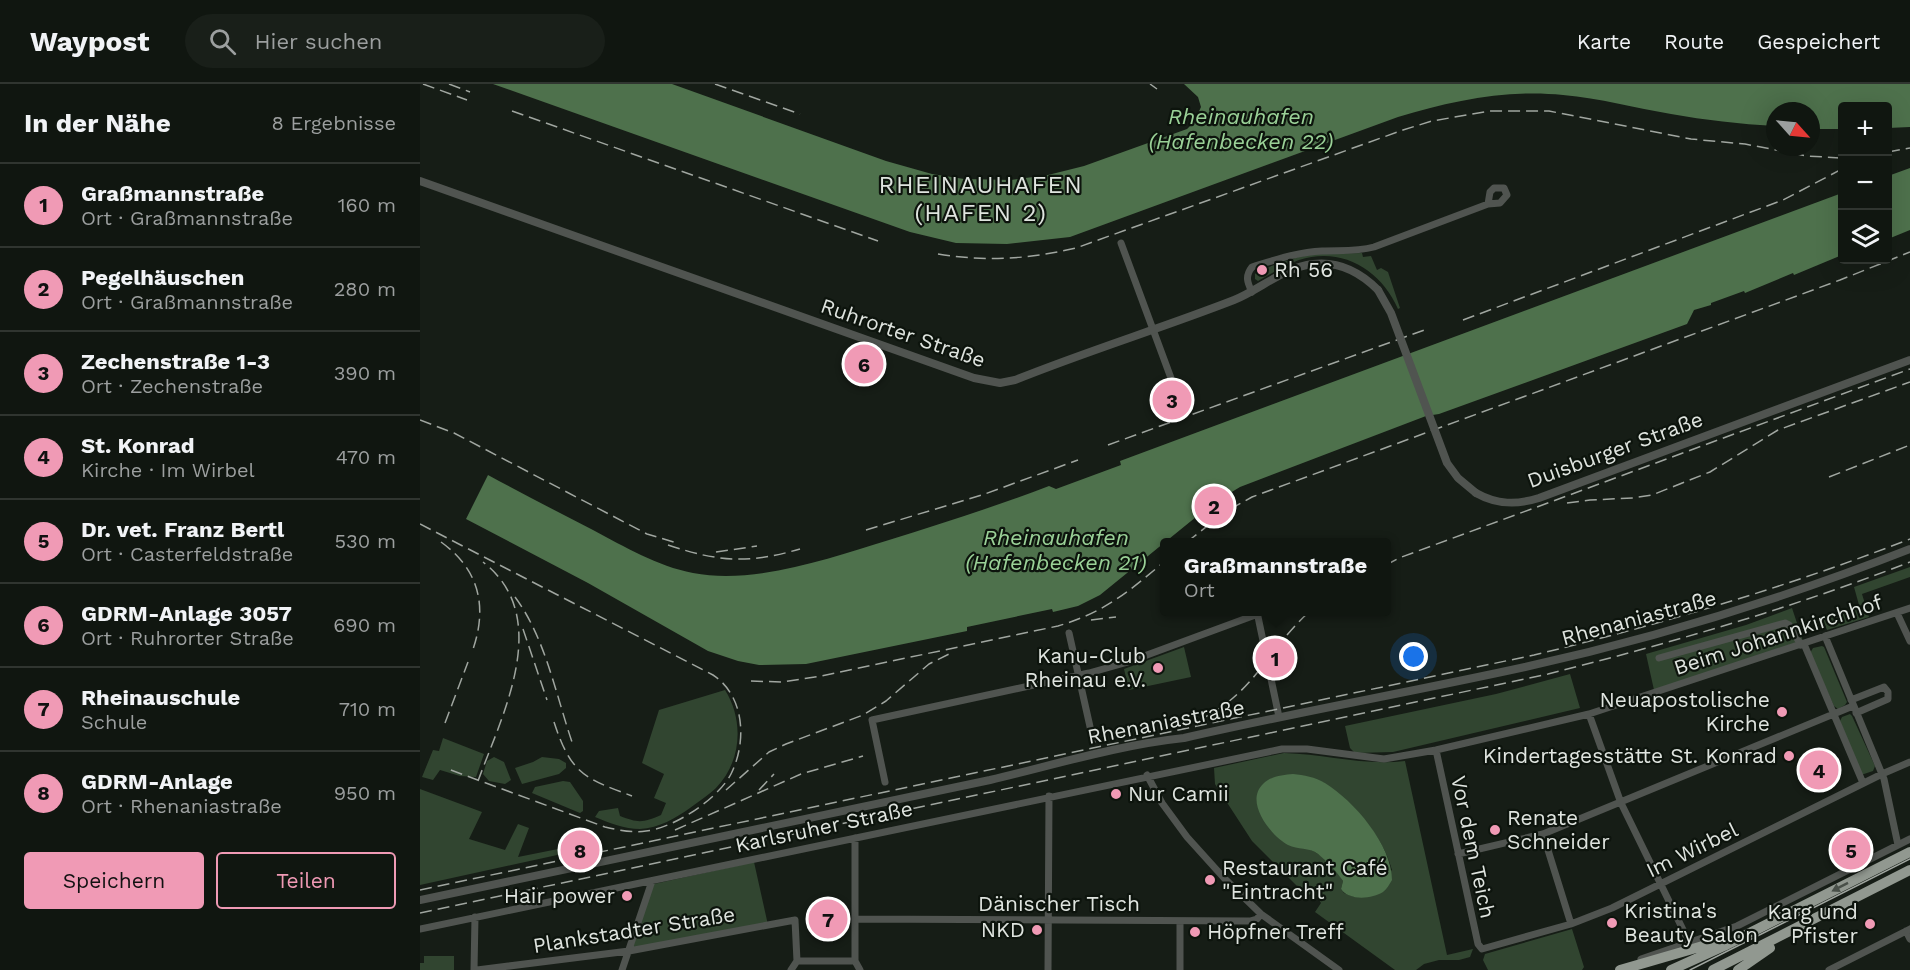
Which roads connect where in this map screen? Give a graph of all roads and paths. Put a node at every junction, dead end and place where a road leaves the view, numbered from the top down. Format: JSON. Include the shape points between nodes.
{"nodes":[{"id":1,"x":420,"y":181,"type":"edge"},
{"id":2,"x":1488,"y":204,"type":"dead end"},
{"id":3,"x":1121,"y":243,"type":"dead end"},
{"id":4,"x":1251,"y":292,"type":"junction"},
{"id":5,"x":1153,"y":330,"type":"junction"},
{"id":6,"x":1910,"y":360,"type":"edge"},
{"id":7,"x":1178,"y":397,"type":"dead end"},
{"id":8,"x":1910,"y":549,"type":"edge"},
{"id":9,"x":1910,"y":608,"type":"edge"},
{"id":10,"x":1897,"y":613,"type":"junction"},
{"id":11,"x":1249,"y":616,"type":"edge"},
{"id":12,"x":1258,"y":616,"type":"edge"},
{"id":13,"x":1069,"y":633,"type":"dead end"},
{"id":14,"x":1825,"y":636,"type":"junction"},
{"id":15,"x":1910,"y":641,"type":"edge"},
{"id":16,"x":1802,"y":645,"type":"junction"},
{"id":17,"x":1659,"y":658,"type":"dead end"},
{"id":18,"x":1078,"y":675,"type":"junction"},
{"id":19,"x":1854,"y":707,"type":"junction"},
{"id":20,"x":1589,"y":714,"type":"junction"},
{"id":21,"x":1833,"y":715,"type":"junction"},
{"id":22,"x":1279,"y":717,"type":"junction"},
{"id":23,"x":1094,"y":740,"type":"dead end"},
{"id":24,"x":1436,"y":750,"type":"junction"},
{"id":25,"x":1234,"y":759,"type":"joint"},
{"id":26,"x":1910,"y":762,"type":"edge"},
{"id":27,"x":1882,"y":774,"type":"junction"},
{"id":28,"x":1148,"y":775,"type":"junction"},
{"id":29,"x":885,"y":782,"type":"dead end"},
{"id":30,"x":1863,"y":783,"type":"junction"},
{"id":31,"x":1049,"y":796,"type":"junction"},
{"id":32,"x":1621,"y":803,"type":"junction"},
{"id":33,"x":1544,"y":834,"type":"junction"},
{"id":34,"x":855,"y":838,"type":"junction"},
{"id":35,"x":1910,"y":838,"type":"edge"},
{"id":36,"x":1898,"y":845,"type":"junction"},
{"id":37,"x":1910,"y":852,"type":"edge"},
{"id":38,"x":1458,"y":854,"type":"junction"},
{"id":39,"x":1910,"y":870,"type":"edge"},
{"id":40,"x":652,"y":881,"type":"junction"},
{"id":41,"x":1660,"y":884,"type":"junction"},
{"id":42,"x":420,"y":900,"type":"edge"},
{"id":43,"x":1262,"y":914,"type":"junction"},
{"id":44,"x":474,"y":917,"type":"junction"},
{"id":45,"x":855,"y":920,"type":"junction"},
{"id":46,"x":1048,"y":920,"type":"junction"},
{"id":47,"x":1180,"y":921,"type":"junction"},
{"id":48,"x":1809,"y":921,"type":"junction"},
{"id":49,"x":1571,"y":924,"type":"junction"},
{"id":50,"x":420,"y":929,"type":"edge"},
{"id":51,"x":1908,"y":930,"type":"edge"},
{"id":52,"x":1910,"y":939,"type":"edge"},
{"id":53,"x":1735,"y":940,"type":"junction"},
{"id":54,"x":1689,"y":942,"type":"junction"},
{"id":55,"x":1482,"y":948,"type":"joint"},
{"id":56,"x":629,"y":951,"type":"junction"},
{"id":57,"x":797,"y":961,"type":"junction"},
{"id":58,"x":855,"y":961,"type":"junction"},
{"id":59,"x":1621,"y":969,"type":"edge"},
{"id":60,"x":476,"y":970,"type":"edge"},
{"id":61,"x":622,"y":970,"type":"edge"},
{"id":62,"x":791,"y":970,"type":"edge"},
{"id":63,"x":860,"y":970,"type":"edge"},
{"id":64,"x":1048,"y":970,"type":"edge"},
{"id":65,"x":1180,"y":970,"type":"edge"},
{"id":66,"x":1339,"y":970,"type":"edge"},
{"id":67,"x":1671,"y":970,"type":"edge"},
{"id":68,"x":1713,"y":970,"type":"edge"},
{"id":69,"x":1738,"y":970,"type":"edge"},
{"id":70,"x":1828,"y":970,"type":"edge"}],
"edges":[{"from":1,"to":5,"type":"street","name":"Ruhrorter Straße","via":[[611,253],[985,381],[1015,380]]},
{"from":2,"to":4,"type":"street","via":[[1363,250],[1296,254],[1252,267],[1246,279]]},
{"from":3,"to":5,"type":"street"},
{"from":4,"to":5,"type":"street","name":"Ruhrorter Straße"},
{"from":4,"to":6,"type":"street","name":"Duisburger Straße","bridge":true,"via":[[1290,270],[1324,263],[1354,271],[1378,290],[1391,312],[1448,463],[1476,493],[1500,502],[1539,498]]},
{"from":5,"to":7,"type":"street"},
{"from":8,"to":22,"type":"street","name":"Rhenaniastraße","via":[[1786,594],[1627,642],[1527,667]]},
{"from":9,"to":10,"type":"street","name":"Beim Johannkirchhof"},
{"from":10,"to":14,"type":"street","name":"Beim Johannkirchhof"},
{"from":10,"to":15,"type":"street"},
{"from":11,"to":18,"type":"street","via":[[1128,662]]},
{"from":12,"to":22,"type":"street"},
{"from":13,"to":18,"type":"street"},
{"from":14,"to":16,"type":"street","name":"Beim Johannkirchhof"},
{"from":14,"to":19,"type":"street"},
{"from":16,"to":17,"type":"street","via":[[1785,623]]},
{"from":16,"to":20,"type":"street","name":"Beim Johannkirchhof"},
{"from":16,"to":21,"type":"street"},
{"from":18,"to":23,"type":"street"},
{"from":18,"to":29,"type":"street","via":[[872,720]]},
{"from":19,"to":21,"type":"street"},
{"from":19,"to":27,"type":"street"},
{"from":20,"to":24,"type":"street","name":"Beim Johannkirchhof"},
{"from":20,"to":32,"type":"street"},
{"from":21,"to":30,"type":"street"},
{"from":21,"to":32,"type":"street"},
{"from":22,"to":42,"type":"street","name":"Rhenaniastraße"},
{"from":24,"to":25,"type":"street","name":"Beim Johannkirchhof","via":[[1384,759],[1282,749]]},
{"from":24,"to":38,"type":"street","name":"Vor dem Teich"},
{"from":25,"to":28,"type":"street","name":"Karlsruher Straße"},
{"from":26,"to":27,"type":"street","name":"Im Wirbel"},
{"from":27,"to":30,"type":"street","name":"Im Wirbel"},
{"from":27,"to":36,"type":"street"},
{"from":28,"to":31,"type":"street","name":"Karlsruher Straße"},
{"from":28,"to":43,"type":"street","via":[[1162,803],[1187,837]]},
{"from":30,"to":41,"type":"street","name":"Im Wirbel"},
{"from":31,"to":34,"type":"street","name":"Karlsruher Straße"},
{"from":31,"to":46,"type":"street"},
{"from":32,"to":33,"type":"street"},
{"from":32,"to":41,"type":"street"},
{"from":33,"to":38,"type":"street"},
{"from":33,"to":49,"type":"street"},
{"from":34,"to":40,"type":"street","name":"Karlsruher Straße"},
{"from":34,"to":45,"type":"street"},
{"from":35,"to":36,"type":"street"},
{"from":36,"to":54,"type":"street","via":[[1737,926]]},
{"from":37,"to":53,"type":"highway","one_way":true},
{"from":38,"to":55,"type":"street","name":"Vor dem Teich"},
{"from":39,"to":48,"type":"highway"},
{"from":40,"to":44,"type":"street","name":"Karlsruher Straße"},
{"from":40,"to":56,"type":"street"},
{"from":41,"to":49,"type":"street","name":"Im Wirbel"},
{"from":41,"to":54,"type":"street"},
{"from":43,"to":47,"type":"street","name":"Dänischer Tisch","via":[[1250,921]]},
{"from":43,"to":66,"type":"street"},
{"from":44,"to":50,"type":"street","name":"Karlsruher Straße"},
{"from":44,"to":60,"type":"street"},
{"from":45,"to":46,"type":"street","name":"Dänischer Tisch"},
{"from":45,"to":58,"type":"street"},
{"from":46,"to":47,"type":"street","name":"Dänischer Tisch"},
{"from":46,"to":64,"type":"street"},
{"from":47,"to":65,"type":"street"},
{"from":48,"to":68,"type":"highway"},
{"from":48,"to":69,"type":"highway","via":[[1803,929]]},
{"from":49,"to":55,"type":"street","name":"Im Wirbel"},
{"from":51,"to":52,"type":"street"},
{"from":51,"to":70,"type":"street"},
{"from":53,"to":59,"type":"highway"},
{"from":53,"to":67,"type":"highway"},
{"from":54,"to":59,"type":"street"},
{"from":56,"to":57,"type":"street","name":"Plankstadter Straße","via":[[795,920]]},
{"from":56,"to":60,"type":"street","name":"Plankstadter Straße"},
{"from":56,"to":61,"type":"street"},
{"from":57,"to":58,"type":"street"},
{"from":57,"to":62,"type":"street"},
{"from":58,"to":63,"type":"street"}]}
